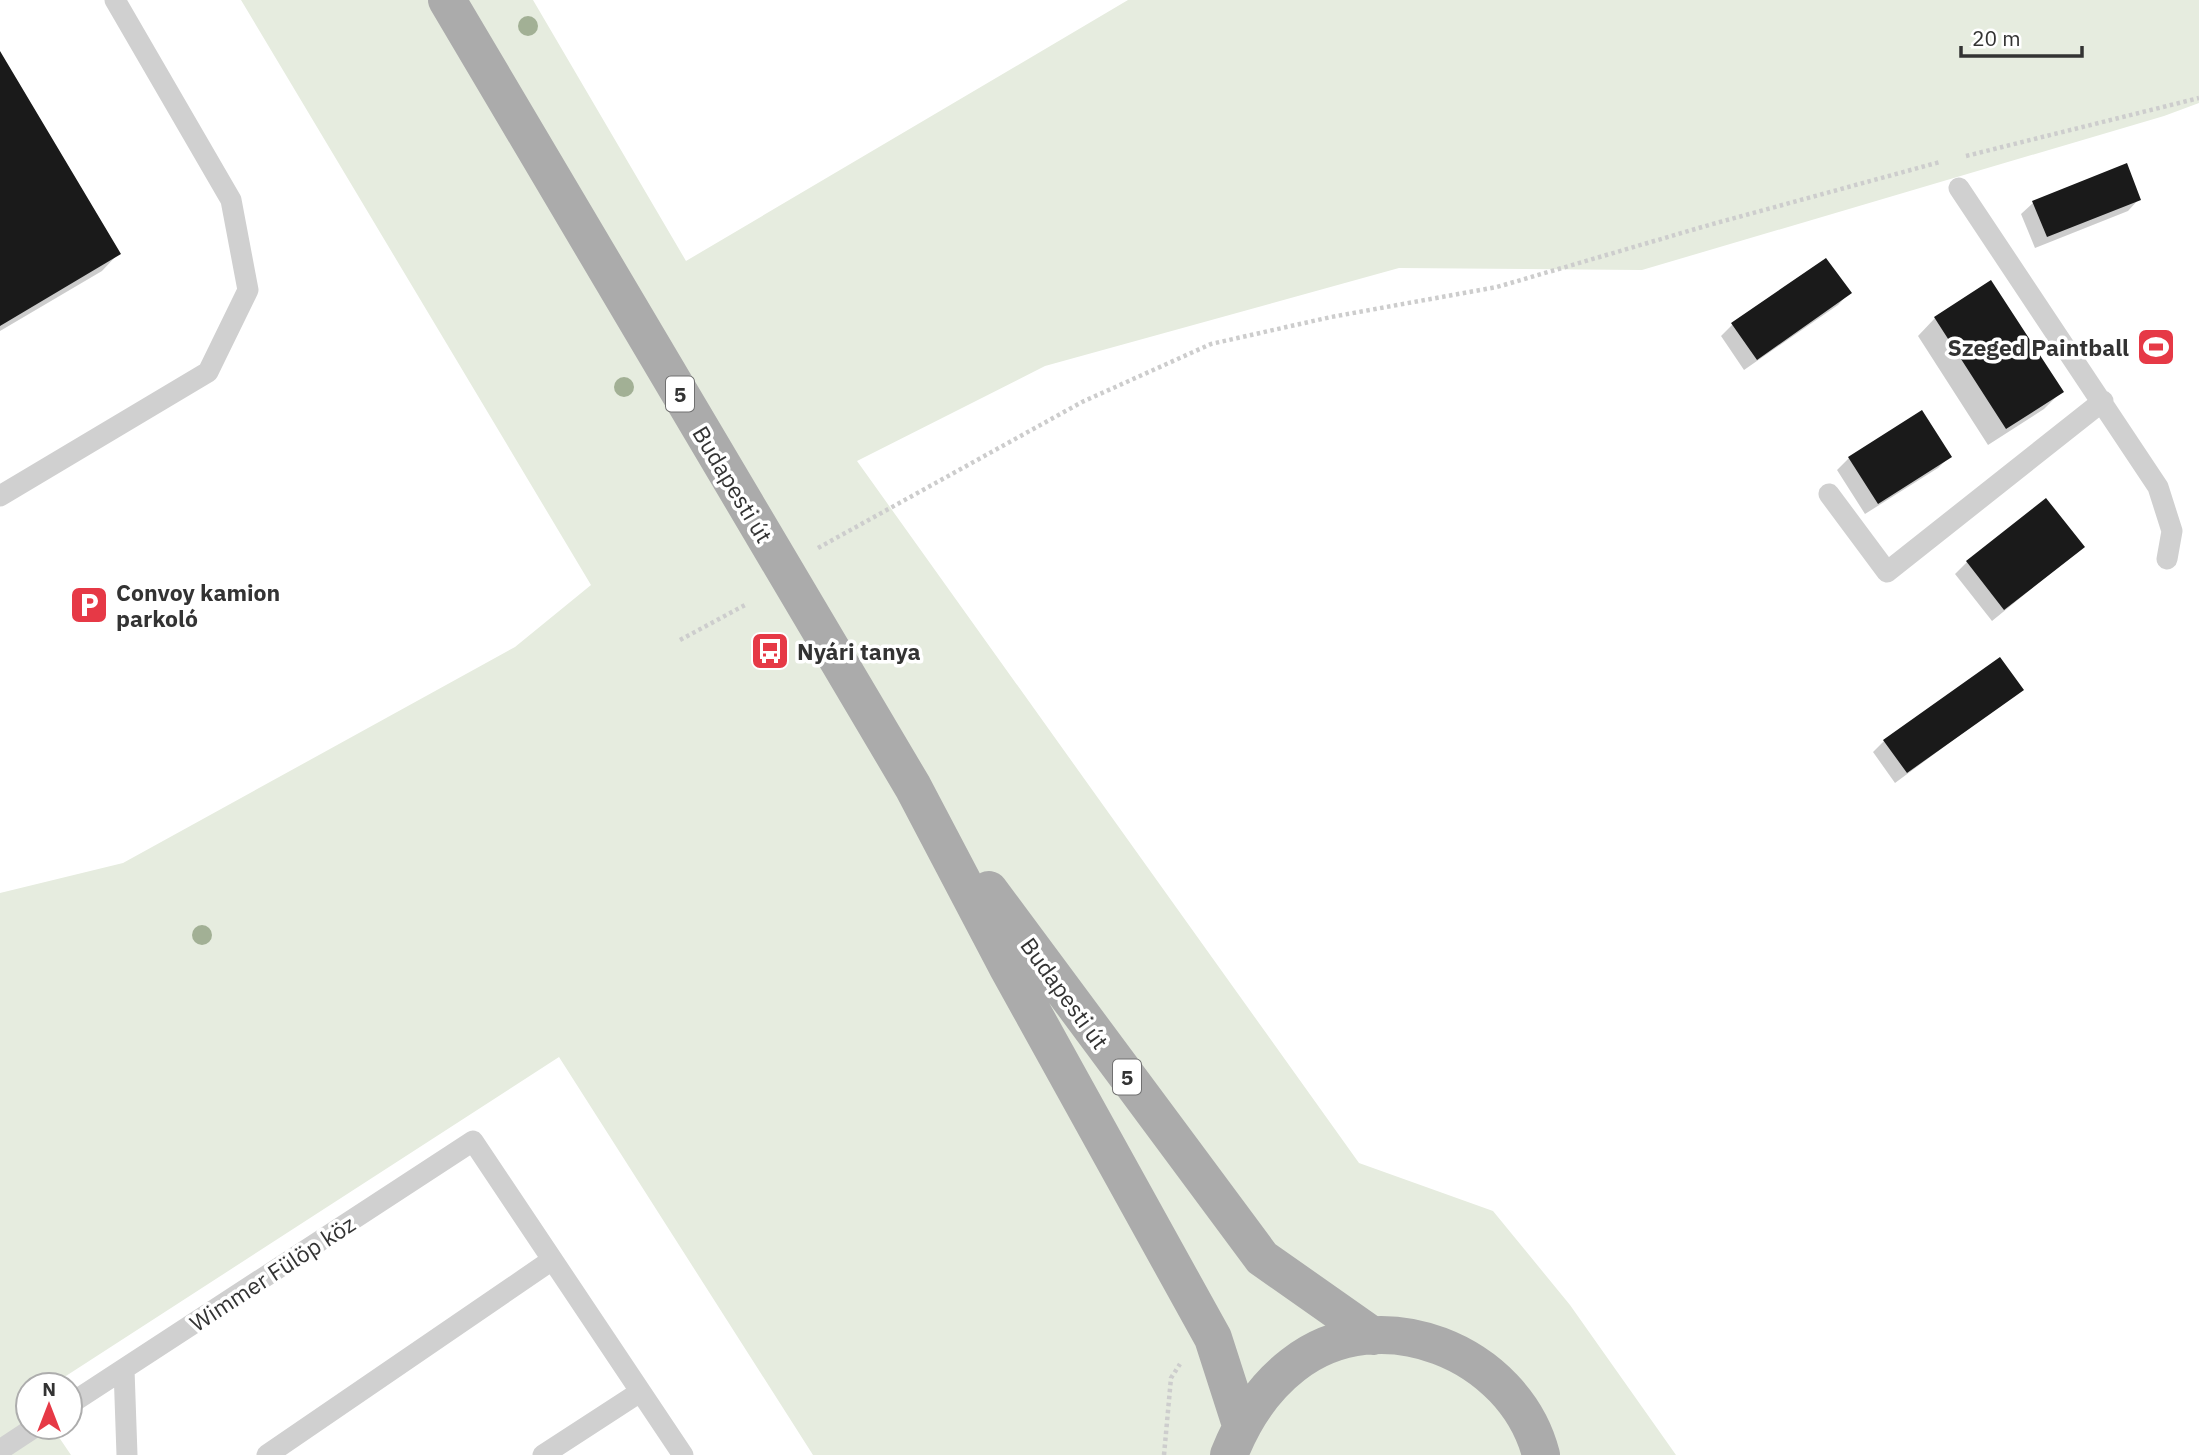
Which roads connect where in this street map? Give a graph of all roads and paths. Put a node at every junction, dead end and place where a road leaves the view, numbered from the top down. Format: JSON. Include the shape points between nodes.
{"nodes":[{"id":1,"x":115,"y":0,"type":"edge"},
{"id":2,"x":447,"y":0,"type":"edge"},
{"id":3,"x":2199,"y":98,"type":"edge"},
{"id":4,"x":1955,"y":159,"type":"dead end"},
{"id":5,"x":1941,"y":162,"type":"dead end"},
{"id":6,"x":1959,"y":188,"type":"dead end"},
{"id":7,"x":2103,"y":401,"type":"junction"},
{"id":8,"x":1829,"y":494,"type":"dead end"},
{"id":9,"x":0,"y":496,"type":"edge"},
{"id":10,"x":2167,"y":559,"type":"dead end"},
{"id":11,"x":783,"y":568,"type":"junction"},
{"id":12,"x":745,"y":605,"type":"dead end"},
{"id":13,"x":680,"y":640,"type":"dead end"},
{"id":14,"x":914,"y":787,"type":"junction"},
{"id":15,"x":552,"y":1261,"type":"junction"},
{"id":16,"x":1373,"y":1336,"type":"junction"},
{"id":17,"x":1213,"y":1338,"type":"junction"},
{"id":18,"x":124,"y":1369,"type":"junction"},
{"id":19,"x":640,"y":1392,"type":"junction"},
{"id":20,"x":84,"y":1395,"type":"edge"},
{"id":21,"x":1235,"y":1440,"type":"edge"},
{"id":22,"x":127,"y":1455,"type":"edge"},
{"id":23,"x":267,"y":1455,"type":"edge"},
{"id":24,"x":543,"y":1455,"type":"edge"},
{"id":25,"x":683,"y":1455,"type":"edge"},
{"id":26,"x":1164,"y":1455,"type":"edge"},
{"id":27,"x":1541,"y":1455,"type":"edge"}],
"edges":[{"from":1,"to":9,"type":"lane","via":[[231,201],[248,290],[208,372]]},
{"from":2,"to":11,"type":"main road","name":"Budapesti út","number":"5"},
{"from":3,"to":4,"type":"path"},
{"from":5,"to":11,"type":"path","via":[[1497,287],[1211,344],[1082,402]]},
{"from":6,"to":7,"type":"lane"},
{"from":7,"to":8,"type":"lane","via":[[1887,572]]},
{"from":7,"to":10,"type":"lane","via":[[2158,488],[2172,530]]},
{"from":11,"to":14,"type":"main road","name":"Budapesti út","number":"5"},
{"from":12,"to":13,"type":"path"},
{"from":14,"to":16,"type":"main road","name":"Budapesti út","number":"5","via":[[1262,1258]]},
{"from":14,"to":17,"type":"main road","name":"Budapesti út","number":"5","via":[[1007,966]]},
{"from":15,"to":18,"type":"lane","name":"Wimmer Fülöp köz","via":[[473,1142]]},
{"from":15,"to":19,"type":"lane"},
{"from":15,"to":23,"type":"lane"},
{"from":16,"to":21,"type":"main road","name":"Budapesti út","number":"5","via":[[1332,1345],[1295,1363],[1264,1391]]},
{"from":16,"to":27,"type":"main road","name":"Budapesti út","number":"5","via":[[1425,1340],[1474,1362],[1513,1398]]},
{"from":17,"to":21,"type":"main road","name":"Budapesti út","number":"5"},
{"from":17,"to":26,"type":"path","via":[[1183,1359],[1171,1378]]},
{"from":18,"to":20,"type":"lane","name":"Wimmer Fülöp köz"},
{"from":18,"to":22,"type":"lane"},
{"from":19,"to":24,"type":"lane"},
{"from":19,"to":25,"type":"lane"}]}
